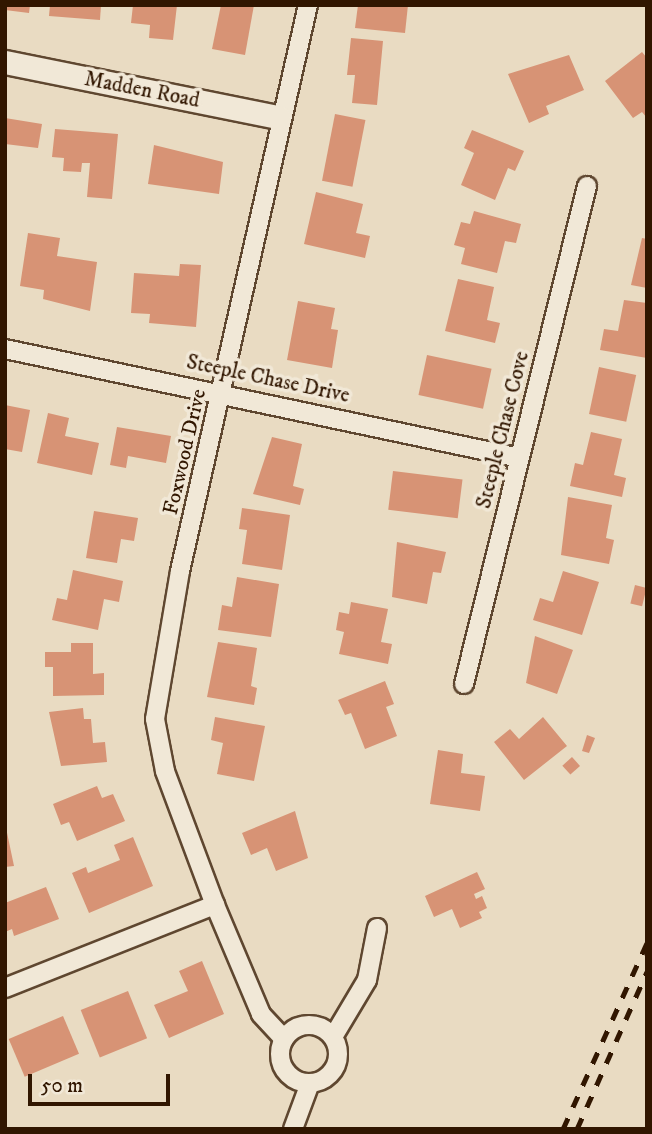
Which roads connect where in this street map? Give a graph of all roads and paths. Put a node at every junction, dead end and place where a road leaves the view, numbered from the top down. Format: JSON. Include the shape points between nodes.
{"nodes":[{"id":1,"x":308,"y":5,"type":"edge"},
{"id":2,"x":5,"y":62,"type":"edge"},
{"id":3,"x":279,"y":117,"type":"junction"},
{"id":4,"x":587,"y":187,"type":"dead end"},
{"id":5,"x":5,"y":349,"type":"edge"},
{"id":6,"x":222,"y":393,"type":"junction"},
{"id":7,"x":520,"y":458,"type":"junction"},
{"id":8,"x":464,"y":684,"type":"dead end"},
{"id":9,"x":215,"y":905,"type":"junction"},
{"id":10,"x":377,"y":928,"type":"dead end"},
{"id":11,"x":5,"y":988,"type":"edge"},
{"id":12,"x":333,"y":1037,"type":"junction"},
{"id":13,"x":284,"y":1039,"type":"junction"},
{"id":14,"x":310,"y":1083,"type":"junction"},
{"id":15,"x":293,"y":1129,"type":"edge"}],
"edges":[{"from":1,"to":3,"type":"street","name":"Foxwood Drive"},
{"from":2,"to":3,"type":"street","name":"Madden Road"},
{"from":3,"to":6,"type":"street","name":"Foxwood Drive"},
{"from":4,"to":7,"type":"street","name":"Steeple Chase Cove"},
{"from":5,"to":6,"type":"street","name":"Steeple Chase Drive"},
{"from":6,"to":7,"type":"street","name":"Steeple Chase Drive"},
{"from":6,"to":9,"type":"street","name":"Foxwood Drive","via":[[180,571],[155,719],[165,772]]},
{"from":7,"to":8,"type":"street","name":"Steeple Chase Cove"},
{"from":9,"to":11,"type":"street"},
{"from":9,"to":13,"type":"street","name":"Foxwood Drive","via":[[261,1014]]},
{"from":10,"to":12,"type":"street","via":[[367,980]]},
{"from":12,"to":13,"type":"street","via":[[307,1025]]},
{"from":12,"to":14,"type":"street","via":[[339,1055],[335,1069]]},
{"from":13,"to":14,"type":"street","via":[[281,1062],[288,1074]]},
{"from":14,"to":15,"type":"street"}]}
